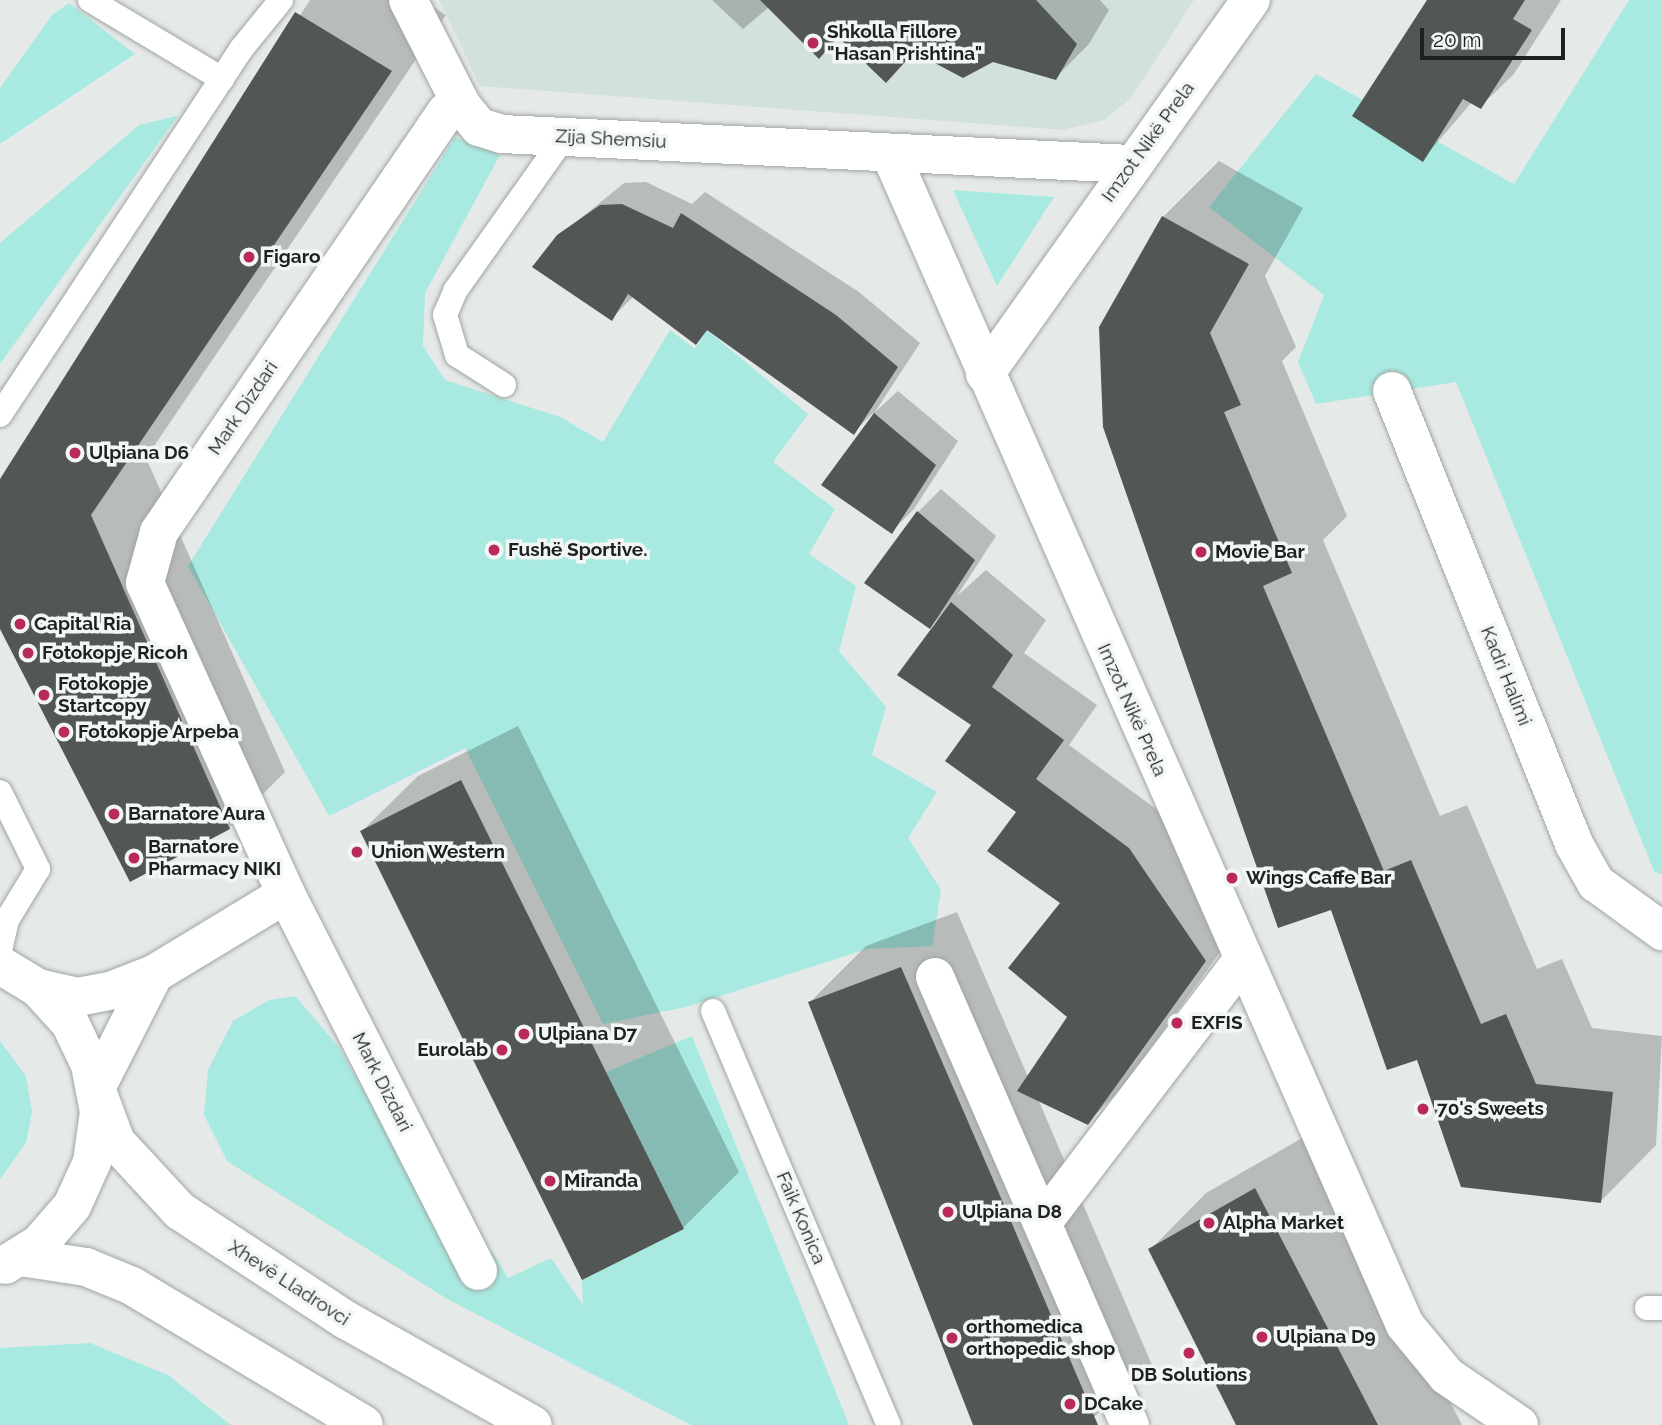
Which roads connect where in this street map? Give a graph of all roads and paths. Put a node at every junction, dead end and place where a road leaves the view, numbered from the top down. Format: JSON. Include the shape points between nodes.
{"nodes":[{"id":1,"x":90,"y":0,"type":"edge"},
{"id":2,"x":281,"y":0,"type":"edge"},
{"id":3,"x":408,"y":0,"type":"edge"},
{"id":4,"x":1251,"y":0,"type":"edge"},
{"id":5,"x":222,"y":79,"type":"junction"},
{"id":6,"x":462,"y":106,"type":"junction"},
{"id":7,"x":564,"y":137,"type":"junction"},
{"id":8,"x":890,"y":153,"type":"junction"},
{"id":9,"x":1132,"y":164,"type":"junction"},
{"id":10,"x":985,"y":374,"type":"junction"},
{"id":11,"x":504,"y":385,"type":"dead end"},
{"id":12,"x":1392,"y":391,"type":"dead end"},
{"id":13,"x":0,"y":415,"type":"edge"},
{"id":14,"x":0,"y":792,"type":"edge"},
{"id":15,"x":286,"y":894,"type":"junction"},
{"id":16,"x":1662,"y":931,"type":"edge"},
{"id":17,"x":0,"y":951,"type":"edge"},
{"id":18,"x":1242,"y":961,"type":"junction"},
{"id":19,"x":0,"y":965,"type":"edge"},
{"id":20,"x":154,"y":974,"type":"junction"},
{"id":21,"x":935,"y":977,"type":"dead end"},
{"id":22,"x":38,"y":988,"type":"junction"},
{"id":23,"x":713,"y":1011,"type":"dead end"},
{"id":24,"x":96,"y":1088,"type":"junction"},
{"id":25,"x":1043,"y":1222,"type":"junction"},
{"id":26,"x":10,"y":1262,"type":"edge"},
{"id":27,"x":478,"y":1271,"type":"dead end"},
{"id":28,"x":364,"y":1425,"type":"edge"},
{"id":29,"x":533,"y":1425,"type":"edge"},
{"id":30,"x":889,"y":1425,"type":"edge"},
{"id":31,"x":1130,"y":1425,"type":"edge"},
{"id":32,"x":1519,"y":1425,"type":"edge"}],
"edges":[{"from":1,"to":5,"type":"lane"},
{"from":2,"to":5,"type":"lane"},
{"from":3,"to":6,"type":"street","name":"Zija Shemsiu"},
{"from":4,"to":9,"type":"street","name":"Imzot Nikë Prela"},
{"from":5,"to":13,"type":"lane"},
{"from":6,"to":7,"type":"street","name":"Zija Shemsiu","via":[[479,127]]},
{"from":6,"to":15,"type":"street","name":"Mark Dizdari","via":[[446,112],[159,532],[145,583]]},
{"from":7,"to":8,"type":"street","name":"Zija Shemsiu"},
{"from":7,"to":11,"type":"lane","via":[[455,291],[445,315],[457,355]]},
{"from":8,"to":9,"type":"street","name":"Zija Shemsiu"},
{"from":8,"to":10,"type":"street"},
{"from":9,"to":10,"type":"street","name":"Imzot Nikë Prela"},
{"from":10,"to":18,"type":"street","name":"Imzot Nikë Prela"},
{"from":12,"to":16,"type":"street","name":"Kadri Halimi","via":[[1574,844],[1596,883]]},
{"from":14,"to":17,"type":"lane","via":[[38,869],[7,920]]},
{"from":15,"to":20,"type":"street"},
{"from":15,"to":27,"type":"street","name":"Mark Dizdari"},
{"from":18,"to":25,"type":"street"},
{"from":18,"to":32,"type":"street","name":"Imzot Nikë Prela","via":[[1405,1325],[1447,1376]]},
{"from":19,"to":22,"type":"street"},
{"from":20,"to":22,"type":"street","via":[[78,997]]},
{"from":20,"to":24,"type":"street"},
{"from":21,"to":25,"type":"street"},
{"from":22,"to":24,"type":"street","name":"Xhevë Lladrovci","via":[[70,1023]]},
{"from":23,"to":30,"type":"lane","name":"Faik Konica"},
{"from":24,"to":26,"type":"street","via":[[97,1137],[84,1185],[58,1226]]},
{"from":24,"to":29,"type":"street","name":"Xhevë Lladrovci","via":[[116,1142],[180,1211],[346,1320]]},
{"from":25,"to":31,"type":"street"},
{"from":26,"to":28,"type":"street","via":[[86,1267],[132,1286]]}]}
